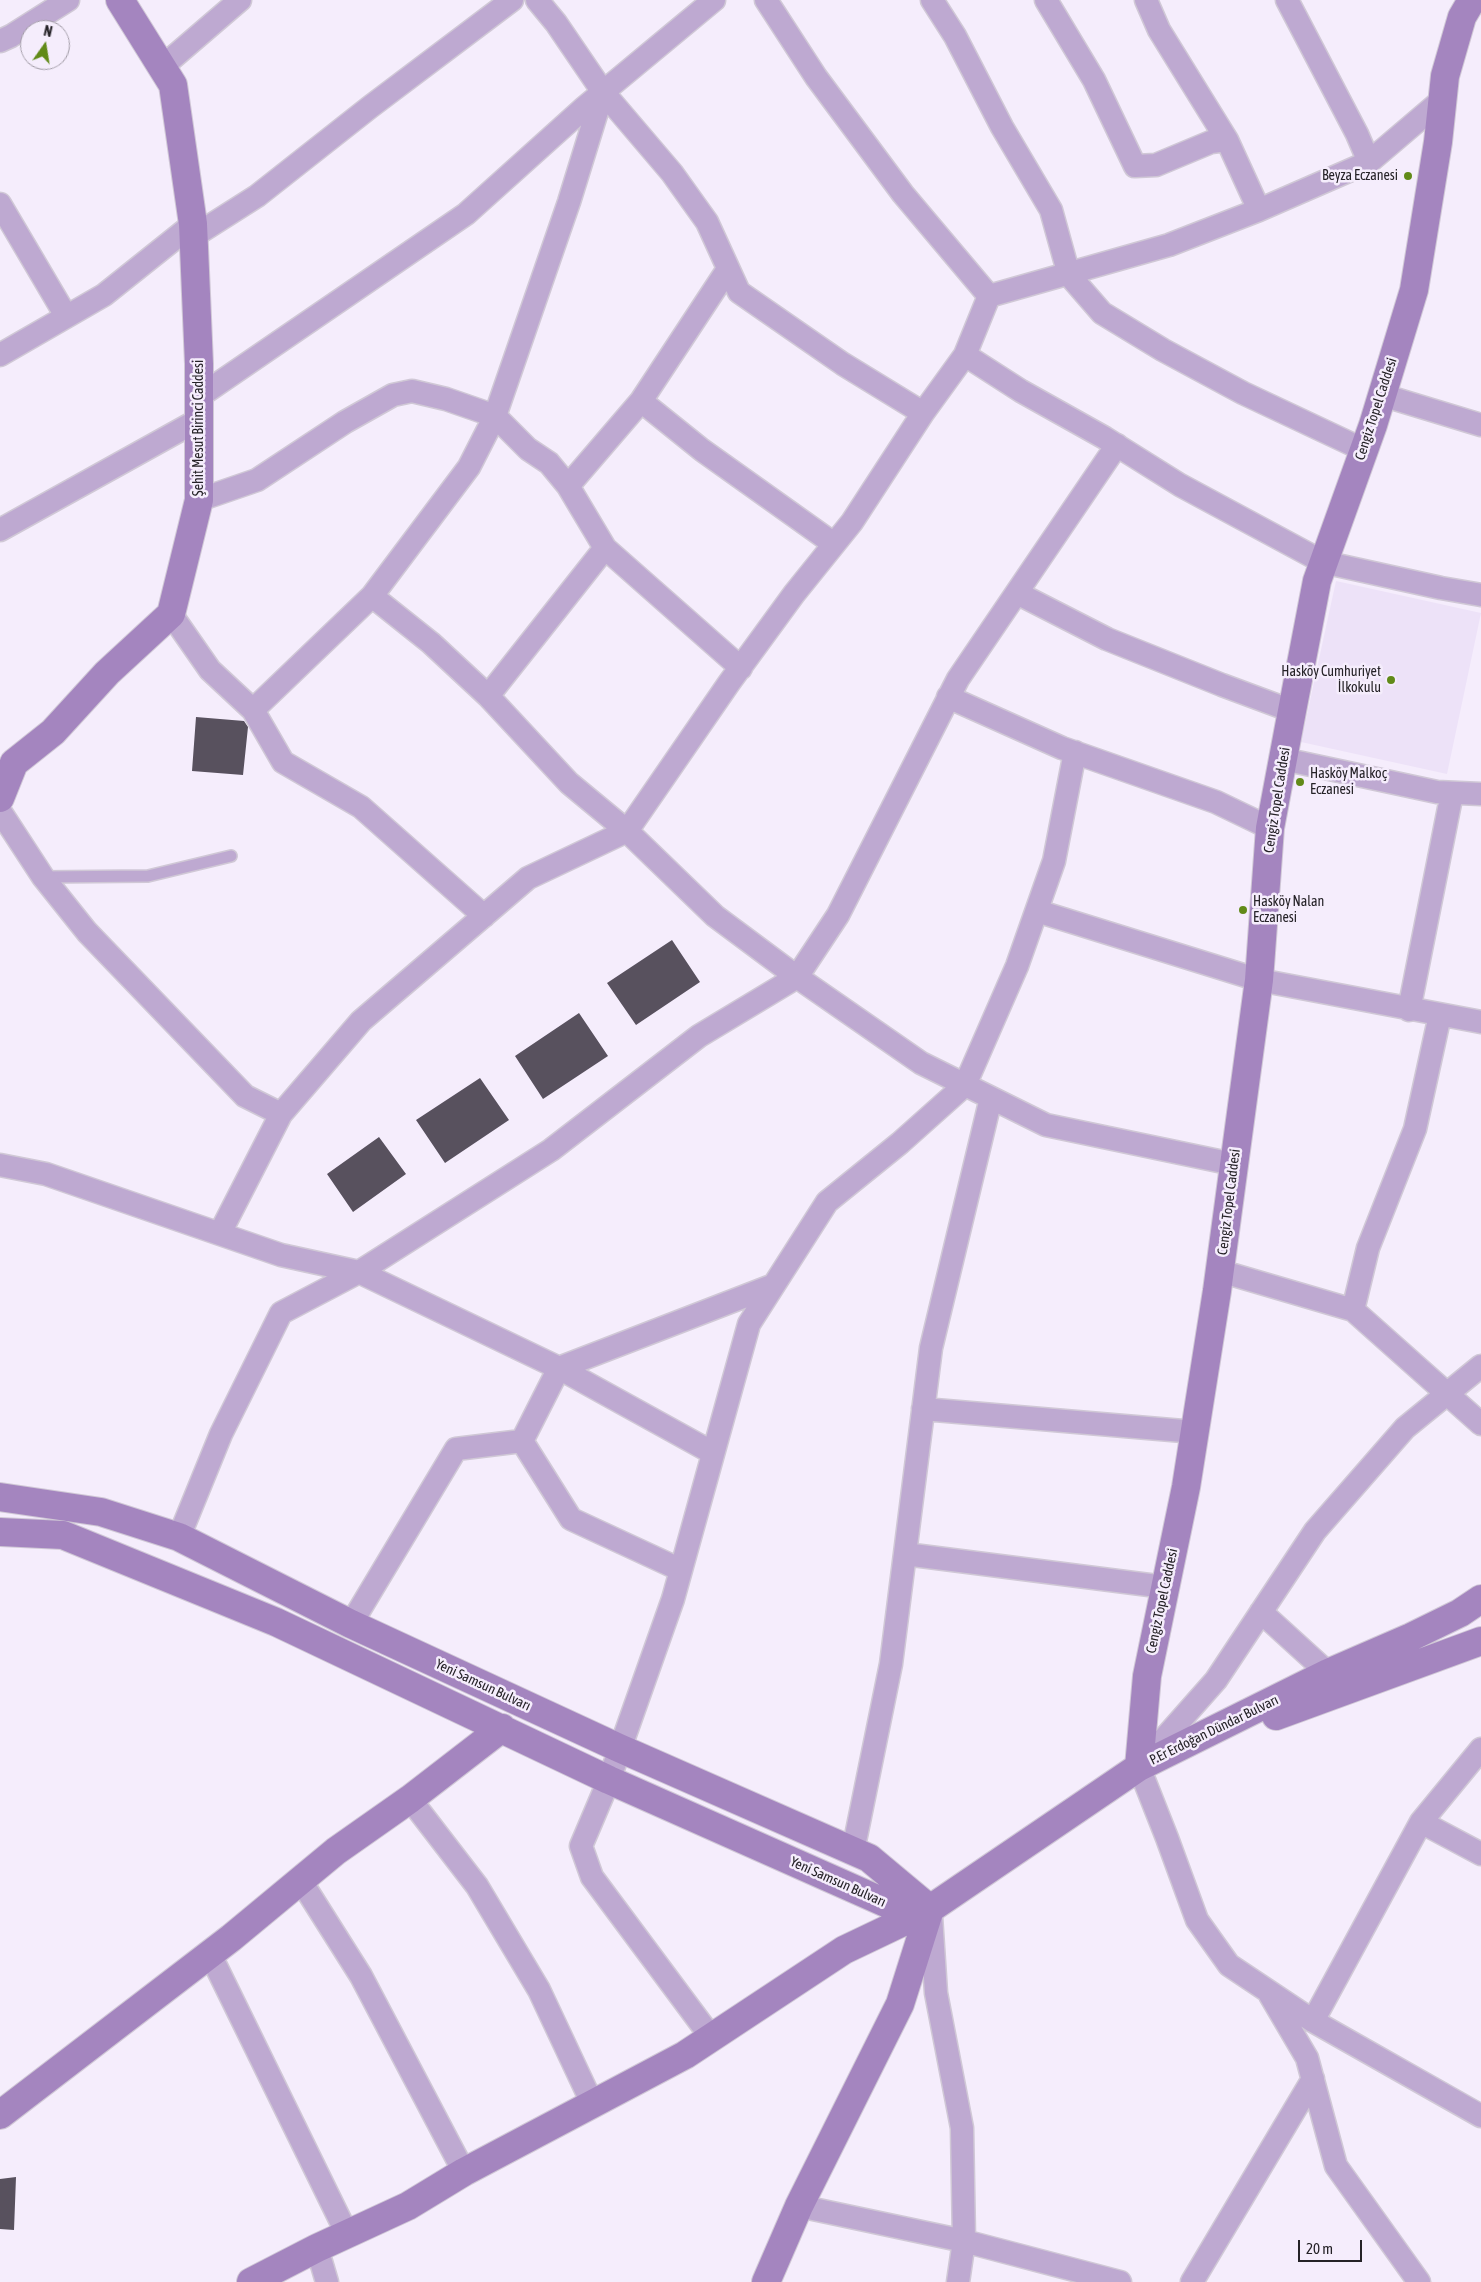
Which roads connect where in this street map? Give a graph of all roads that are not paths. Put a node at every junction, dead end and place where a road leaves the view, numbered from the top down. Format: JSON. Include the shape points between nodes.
{"nodes":[{"id":1,"x":68,"y":0,"type":"edge"},
{"id":2,"x":120,"y":0,"type":"edge"},
{"id":3,"x":240,"y":0,"type":"edge"},
{"id":4,"x":512,"y":0,"type":"edge"},
{"id":5,"x":538,"y":0,"type":"edge"},
{"id":6,"x":714,"y":0,"type":"edge"},
{"id":7,"x":766,"y":0,"type":"edge"},
{"id":8,"x":932,"y":0,"type":"edge"},
{"id":9,"x":1046,"y":0,"type":"edge"},
{"id":10,"x":1146,"y":0,"type":"edge"},
{"id":11,"x":1287,"y":0,"type":"edge"},
{"id":12,"x":1472,"y":0,"type":"edge"},
{"id":13,"x":0,"y":41,"type":"edge"},
{"id":14,"x":162,"y":67,"type":"junction"},
{"id":15,"x":603,"y":92,"type":"junction"},
{"id":16,"x":1443,"y":99,"type":"junction"},
{"id":17,"x":1227,"y":140,"type":"junction"},
{"id":18,"x":1369,"y":162,"type":"junction"},
{"id":19,"x":0,"y":204,"type":"edge"},
{"id":20,"x":1259,"y":210,"type":"junction"},
{"id":21,"x":194,"y":230,"type":"junction"},
{"id":22,"x":728,"y":269,"type":"junction"},
{"id":23,"x":1069,"y":275,"type":"junction"},
{"id":24,"x":989,"y":296,"type":"junction"},
{"id":25,"x":66,"y":316,"type":"junction"},
{"id":26,"x":0,"y":355,"type":"edge"},
{"id":27,"x":965,"y":355,"type":"junction"},
{"id":28,"x":1382,"y":395,"type":"junction"},
{"id":29,"x":641,"y":401,"type":"junction"},
{"id":30,"x":200,"y":408,"type":"junction"},
{"id":31,"x":923,"y":413,"type":"junction"},
{"id":32,"x":494,"y":416,"type":"junction"},
{"id":33,"x":1481,"y":425,"type":"edge"},
{"id":34,"x":1117,"y":445,"type":"junction"},
{"id":35,"x":1364,"y":450,"type":"junction"},
{"id":36,"x":568,"y":486,"type":"junction"},
{"id":37,"x":199,"y":500,"type":"junction"},
{"id":38,"x":0,"y":530,"type":"edge"},
{"id":39,"x":834,"y":544,"type":"junction"},
{"id":40,"x":605,"y":548,"type":"junction"},
{"id":41,"x":1323,"y":562,"type":"junction"},
{"id":42,"x":1018,"y":592,"type":"junction"},
{"id":43,"x":1481,"y":595,"type":"edge"},
{"id":44,"x":372,"y":596,"type":"junction"},
{"id":45,"x":171,"y":614,"type":"junction"},
{"id":46,"x":741,"y":668,"type":"junction"},
{"id":47,"x":488,"y":696,"type":"junction"},
{"id":48,"x":948,"y":697,"type":"junction"},
{"id":49,"x":253,"y":710,"type":"junction"},
{"id":50,"x":1292,"y":711,"type":"junction"},
{"id":51,"x":1075,"y":752,"type":"junction"},
{"id":52,"x":1283,"y":760,"type":"junction"},
{"id":53,"x":7,"y":763,"type":"edge"},
{"id":54,"x":1452,"y":793,"type":"junction"},
{"id":55,"x":1481,"y":794,"type":"edge"},
{"id":56,"x":0,"y":798,"type":"edge"},
{"id":57,"x":0,"y":811,"type":"edge"},
{"id":58,"x":1270,"y":828,"type":"junction"},
{"id":59,"x":627,"y":831,"type":"junction"},
{"id":60,"x":231,"y":856,"type":"dead end"},
{"id":61,"x":43,"y":877,"type":"junction"},
{"id":62,"x":1037,"y":911,"type":"junction"},
{"id":63,"x":484,"y":916,"type":"junction"},
{"id":64,"x":797,"y":977,"type":"junction"},
{"id":65,"x":1259,"y":980,"type":"junction"},
{"id":66,"x":1409,"y":1010,"type":"junction"},
{"id":67,"x":1440,"y":1015,"type":"junction"},
{"id":68,"x":1481,"y":1022,"type":"edge"},
{"id":69,"x":965,"y":1085,"type":"junction"},
{"id":70,"x":991,"y":1098,"type":"junction"},
{"id":71,"x":281,"y":1114,"type":"junction"},
{"id":72,"x":1233,"y":1164,"type":"junction"},
{"id":73,"x":0,"y":1165,"type":"edge"},
{"id":74,"x":220,"y":1234,"type":"junction"},
{"id":75,"x":1220,"y":1271,"type":"junction"},
{"id":76,"x":359,"y":1272,"type":"junction"},
{"id":77,"x":774,"y":1285,"type":"junction"},
{"id":78,"x":1353,"y":1310,"type":"junction"},
{"id":79,"x":1481,"y":1366,"type":"edge"},
{"id":80,"x":559,"y":1368,"type":"junction"},
{"id":81,"x":1447,"y":1394,"type":"junction"},
{"id":82,"x":923,"y":1408,"type":"junction"},
{"id":83,"x":1481,"y":1424,"type":"edge"},
{"id":84,"x":1195,"y":1432,"type":"junction"},
{"id":85,"x":522,"y":1441,"type":"junction"},
{"id":86,"x":713,"y":1453,"type":"junction"},
{"id":87,"x":0,"y":1497,"type":"edge"},
{"id":88,"x":0,"y":1532,"type":"edge"},
{"id":89,"x":179,"y":1537,"type":"junction"},
{"id":90,"x":905,"y":1554,"type":"junction"},
{"id":91,"x":681,"y":1570,"type":"junction"},
{"id":92,"x":1166,"y":1587,"type":"junction"},
{"id":93,"x":1481,"y":1599,"type":"edge"},
{"id":94,"x":1262,"y":1612,"type":"junction"},
{"id":95,"x":351,"y":1624,"type":"junction"},
{"id":96,"x":1481,"y":1641,"type":"edge"},
{"id":97,"x":1328,"y":1673,"type":"junction"},
{"id":98,"x":502,"y":1728,"type":"junction"},
{"id":99,"x":619,"y":1748,"type":"junction"},
{"id":100,"x":1481,"y":1749,"type":"edge"},
{"id":101,"x":1139,"y":1767,"type":"junction"},
{"id":102,"x":609,"y":1780,"type":"junction"},
{"id":103,"x":410,"y":1799,"type":"junction"},
{"id":104,"x":1422,"y":1822,"type":"junction"},
{"id":105,"x":853,"y":1851,"type":"junction"},
{"id":106,"x":1481,"y":1854,"type":"edge"},
{"id":107,"x":301,"y":1881,"type":"junction"},
{"id":108,"x":930,"y":1909,"type":"junction"},
{"id":109,"x":210,"y":1954,"type":"junction"},
{"id":110,"x":1266,"y":1990,"type":"junction"},
{"id":111,"x":1313,"y":2021,"type":"junction"},
{"id":112,"x":712,"y":2036,"type":"junction"},
{"id":113,"x":1313,"y":2079,"type":"junction"},
{"id":114,"x":593,"y":2105,"type":"junction"},
{"id":115,"x":0,"y":2115,"type":"edge"},
{"id":116,"x":1481,"y":2116,"type":"edge"},
{"id":117,"x":464,"y":2172,"type":"junction"},
{"id":118,"x":799,"y":2206,"type":"junction"},
{"id":119,"x":348,"y":2234,"type":"junction"},
{"id":120,"x":964,"y":2240,"type":"junction"},
{"id":121,"x":316,"y":2248,"type":"junction"},
{"id":122,"x":251,"y":2282,"type":"edge"},
{"id":123,"x":328,"y":2282,"type":"edge"},
{"id":124,"x":766,"y":2282,"type":"edge"},
{"id":125,"x":958,"y":2282,"type":"edge"},
{"id":126,"x":1120,"y":2282,"type":"edge"},
{"id":127,"x":1192,"y":2282,"type":"edge"},
{"id":128,"x":1418,"y":2282,"type":"edge"}],
"edges":[{"from":1,"to":13,"type":"street"},
{"from":2,"to":14,"type":"main road","name":"Şehit Mesut Birinci Caddesi"},
{"from":3,"to":14,"type":"street"},
{"from":4,"to":21,"type":"street","via":[[257,196]]},
{"from":5,"to":15,"type":"street"},
{"from":6,"to":15,"type":"street"},
{"from":7,"to":24,"type":"street","via":[[816,76],[902,194]]},
{"from":8,"to":23,"type":"street","via":[[1051,210]]},
{"from":9,"to":17,"type":"street","via":[[1094,80],[1135,166],[1156,164],[1211,142]]},
{"from":10,"to":17,"type":"street","via":[[1159,30]]},
{"from":11,"to":18,"type":"street"},
{"from":12,"to":16,"type":"main road","name":"Cengiz Topel Caddesi","via":[[1462,17],[1445,76]]},
{"from":14,"to":21,"type":"main road","name":"Şehit Mesut Birinci Caddesi","via":[[173,85]]},
{"from":15,"to":22,"type":"street","via":[[672,173],[707,222]]},
{"from":15,"to":30,"type":"street","via":[[466,214]]},
{"from":15,"to":32,"type":"street","via":[[569,202]]},
{"from":16,"to":18,"type":"street"},
{"from":16,"to":28,"type":"main road","name":"Cengiz Topel Caddesi","via":[[1414,290]]},
{"from":17,"to":20,"type":"street"},
{"from":18,"to":20,"type":"street"},
{"from":19,"to":25,"type":"street"},
{"from":20,"to":23,"type":"street","via":[[1169,246]]},
{"from":21,"to":25,"type":"street","via":[[104,295]]},
{"from":21,"to":30,"type":"main road","name":"Şehit Mesut Birinci Caddesi"},
{"from":22,"to":29,"type":"street"},
{"from":22,"to":31,"type":"street","via":[[739,292],[843,364]]},
{"from":23,"to":24,"type":"street"},
{"from":23,"to":35,"type":"street","via":[[1102,313],[1164,350],[1243,393]]},
{"from":24,"to":27,"type":"street"},
{"from":25,"to":26,"type":"street"},
{"from":27,"to":31,"type":"street"},
{"from":27,"to":34,"type":"street"},
{"from":28,"to":33,"type":"street"},
{"from":28,"to":35,"type":"main road","name":"Cengiz Topel Caddesi"},
{"from":29,"to":36,"type":"street"},
{"from":29,"to":39,"type":"street","via":[[702,450]]},
{"from":30,"to":37,"type":"main road","name":"Şehit Mesut Birinci Caddesi"},
{"from":30,"to":38,"type":"street"},
{"from":31,"to":39,"type":"street","via":[[852,522]]},
{"from":32,"to":36,"type":"street","via":[[528,449],[549,464]]},
{"from":32,"to":37,"type":"street","via":[[412,391],[393,395],[345,422],[257,480]]},
{"from":32,"to":44,"type":"street","via":[[469,467]]},
{"from":34,"to":41,"type":"street","via":[[1180,485]]},
{"from":34,"to":42,"type":"street"},
{"from":35,"to":41,"type":"main road","name":"Cengiz Topel Caddesi"},
{"from":36,"to":40,"type":"street"},
{"from":37,"to":45,"type":"main road","name":"Şehit Mesut Birinci Caddesi"},
{"from":39,"to":46,"type":"street"},
{"from":40,"to":46,"type":"street"},
{"from":40,"to":47,"type":"street"},
{"from":41,"to":43,"type":"street"},
{"from":41,"to":50,"type":"main road","name":"Cengiz Topel Caddesi"},
{"from":42,"to":48,"type":"street"},
{"from":42,"to":50,"type":"street","via":[[1107,639]]},
{"from":44,"to":47,"type":"street","via":[[431,643]]},
{"from":44,"to":49,"type":"street"},
{"from":45,"to":49,"type":"street","via":[[210,670]]},
{"from":45,"to":53,"type":"main road","via":[[106,673],[54,732]]},
{"from":46,"to":59,"type":"street"},
{"from":47,"to":59,"type":"street","via":[[569,783]]},
{"from":48,"to":51,"type":"street"},
{"from":48,"to":64,"type":"street","via":[[838,915]]},
{"from":49,"to":63,"type":"street","via":[[283,762],[361,808]]},
{"from":50,"to":52,"type":"main road","name":"Cengiz Topel Caddesi"},
{"from":51,"to":58,"type":"street","via":[[1216,802]]},
{"from":51,"to":62,"type":"street","via":[[1054,861]]},
{"from":52,"to":54,"type":"street"},
{"from":52,"to":58,"type":"main road","name":"Cengiz Topel Caddesi"},
{"from":53,"to":56,"type":"main road"},
{"from":54,"to":55,"type":"street"},
{"from":54,"to":66,"type":"street"},
{"from":57,"to":61,"type":"street"},
{"from":58,"to":65,"type":"main road","name":"Cengiz Topel Caddesi"},
{"from":59,"to":63,"type":"street","via":[[528,878]]},
{"from":59,"to":64,"type":"street","via":[[715,916]]},
{"from":60,"to":61,"type":"lane","via":[[148,876]]},
{"from":61,"to":71,"type":"street","via":[[86,932],[245,1096]]},
{"from":62,"to":65,"type":"street"},
{"from":62,"to":69,"type":"street","via":[[1017,966]]},
{"from":63,"to":71,"type":"street","via":[[361,1021]]},
{"from":64,"to":69,"type":"street","via":[[921,1063]]},
{"from":64,"to":76,"type":"street","via":[[699,1036],[551,1150]]},
{"from":65,"to":66,"type":"street"},
{"from":65,"to":72,"type":"main road","name":"Cengiz Topel Caddesi"},
{"from":66,"to":67,"type":"street"},
{"from":67,"to":68,"type":"street"},
{"from":67,"to":78,"type":"street","via":[[1415,1129],[1368,1248]]},
{"from":69,"to":70,"type":"street"},
{"from":69,"to":77,"type":"street","via":[[827,1202]]},
{"from":70,"to":72,"type":"street","via":[[1046,1125]]},
{"from":70,"to":82,"type":"street","via":[[931,1348]]},
{"from":71,"to":74,"type":"street"},
{"from":72,"to":75,"type":"main road","name":"Cengiz Topel Caddesi"},
{"from":73,"to":74,"type":"street","via":[[46,1174]]},
{"from":74,"to":76,"type":"street","via":[[281,1254]]},
{"from":75,"to":78,"type":"street"},
{"from":75,"to":84,"type":"main road","name":"Cengiz Topel Caddesi"},
{"from":76,"to":80,"type":"street"},
{"from":76,"to":89,"type":"street","via":[[281,1313],[221,1434]]},
{"from":77,"to":80,"type":"street"},
{"from":77,"to":86,"type":"street","via":[[749,1324]]},
{"from":78,"to":81,"type":"street"},
{"from":79,"to":81,"type":"street"},
{"from":80,"to":85,"type":"street"},
{"from":80,"to":86,"type":"street"},
{"from":81,"to":83,"type":"street"},
{"from":81,"to":94,"type":"street","via":[[1405,1428],[1315,1531]]},
{"from":82,"to":84,"type":"street"},
{"from":82,"to":90,"type":"street"},
{"from":84,"to":92,"type":"main road","name":"Cengiz Topel Caddesi"},
{"from":85,"to":91,"type":"street","via":[[571,1519]]},
{"from":85,"to":95,"type":"street","via":[[456,1449]]},
{"from":86,"to":91,"type":"street"},
{"from":87,"to":89,"type":"main road","name":"Yeni Samsun Bulvarı","via":[[101,1512]]},
{"from":88,"to":98,"type":"main road","name":"Yeni Samsun Bulvarı","via":[[63,1536],[276,1622]]},
{"from":89,"to":95,"type":"main road","name":"Yeni Samsun Bulvarı"},
{"from":90,"to":92,"type":"street"},
{"from":90,"to":105,"type":"street","via":[[891,1664]]},
{"from":91,"to":99,"type":"street"},
{"from":92,"to":101,"type":"main road","name":"Cengiz Topel Caddesi","via":[[1146,1676]]},
{"from":93,"to":97,"type":"main road","name":"P.Er Erdoğan Dündar Bulvarı","via":[[1411,1638]]},
{"from":94,"to":97,"type":"street"},
{"from":94,"to":101,"type":"street","via":[[1216,1680]]},
{"from":95,"to":99,"type":"main road","name":"Yeni Samsun Bulvarı"},
{"from":96,"to":101,"type":"main road","name":"P.Er Erdoğan Dündar Bulvarı"},
{"from":97,"to":101,"type":"main road","name":"P.Er Erdoğan Dündar Bulvarı"},
{"from":98,"to":102,"type":"main road","name":"Yeni Samsun Bulvarı"},
{"from":98,"to":103,"type":"main road"},
{"from":99,"to":102,"type":"street"},
{"from":99,"to":105,"type":"main road","name":"Yeni Samsun Bulvarı"},
{"from":100,"to":104,"type":"street"},
{"from":101,"to":108,"type":"main road"},
{"from":101,"to":110,"type":"street","via":[[1196,1920],[1229,1965]]},
{"from":102,"to":108,"type":"main road","name":"Yeni Samsun Bulvarı","via":[[897,1908]]},
{"from":102,"to":112,"type":"street","via":[[581,1846],[592,1877]]},
{"from":103,"to":107,"type":"main road","via":[[336,1851]]},
{"from":103,"to":114,"type":"street","via":[[487,1902],[539,1990]]},
{"from":104,"to":106,"type":"street"},
{"from":104,"to":111,"type":"street"},
{"from":105,"to":108,"type":"main road","name":"Yeni Samsun Bulvarı","via":[[869,1858]]},
{"from":107,"to":109,"type":"main road"},
{"from":107,"to":117,"type":"street","via":[[361,1976]]},
{"from":108,"to":112,"type":"main road","via":[[844,1950]]},
{"from":108,"to":118,"type":"main road","via":[[900,2004]]},
{"from":108,"to":120,"type":"street","via":[[936,1993],[962,2128]]},
{"from":109,"to":115,"type":"main road"},
{"from":109,"to":119,"type":"street"},
{"from":110,"to":111,"type":"street"},
{"from":110,"to":113,"type":"street","via":[[1307,2058]]},
{"from":111,"to":116,"type":"street"},
{"from":112,"to":114,"type":"main road","via":[[685,2055]]},
{"from":113,"to":127,"type":"street"},
{"from":113,"to":128,"type":"street","via":[[1336,2166]]},
{"from":114,"to":117,"type":"main road"},
{"from":117,"to":119,"type":"main road","via":[[408,2206]]},
{"from":118,"to":120,"type":"street"},
{"from":118,"to":124,"type":"main road"},
{"from":119,"to":121,"type":"main road"},
{"from":120,"to":125,"type":"street"},
{"from":120,"to":126,"type":"street"},
{"from":121,"to":122,"type":"main road"},
{"from":121,"to":123,"type":"street"}]}
